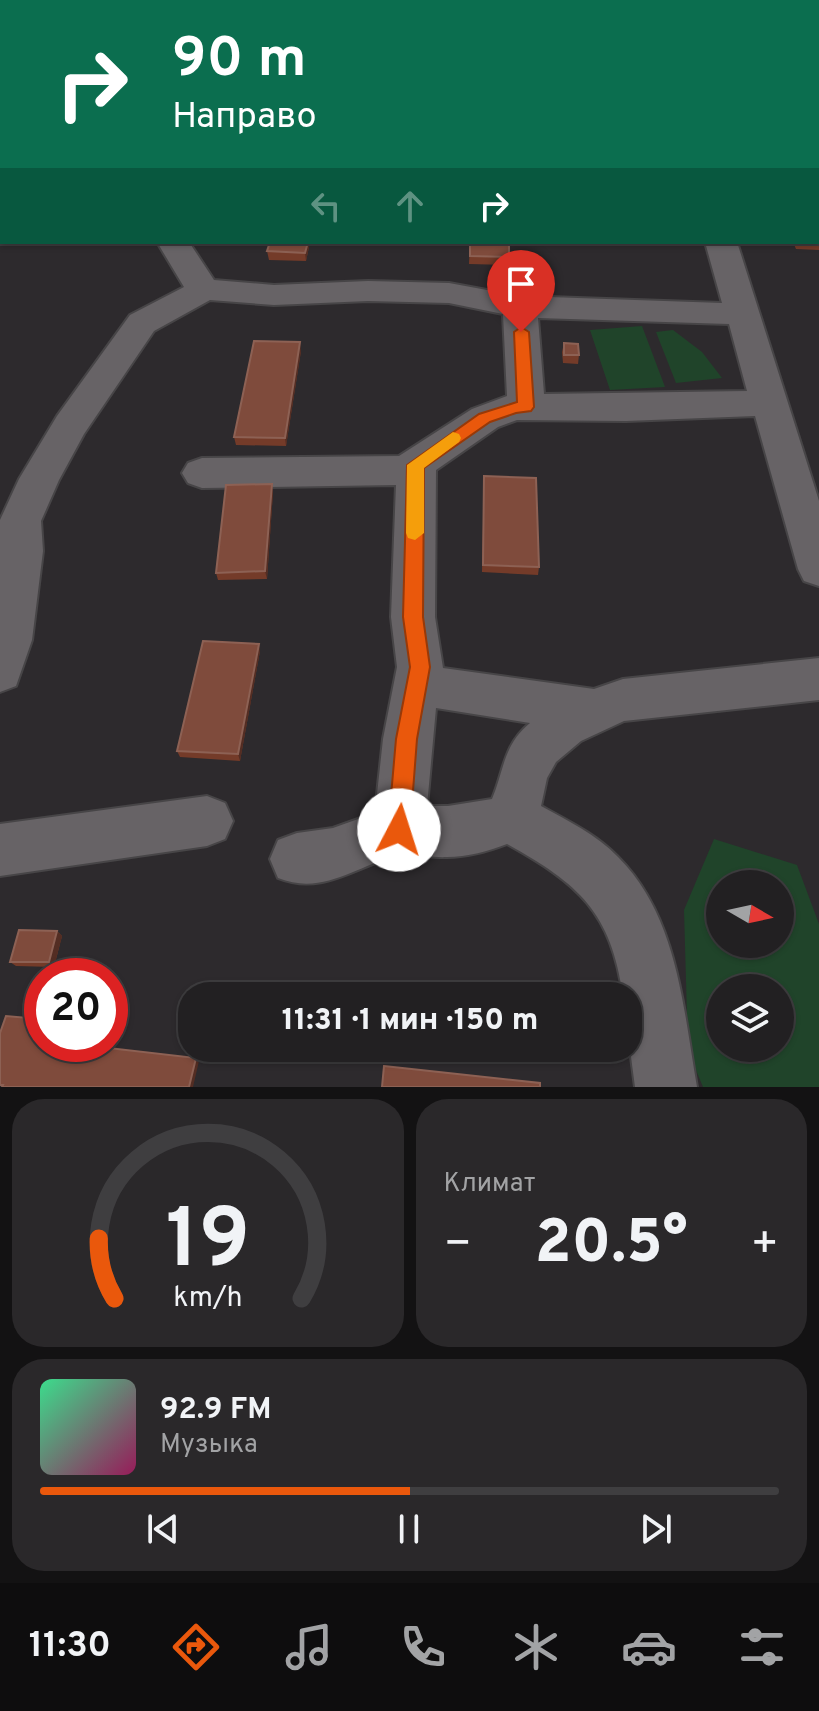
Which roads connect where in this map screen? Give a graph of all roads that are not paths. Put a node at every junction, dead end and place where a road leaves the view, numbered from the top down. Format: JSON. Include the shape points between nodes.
{"nodes":[{"id":1,"x":174,"y":244,"type":"edge"},
{"id":2,"x":722,"y":244,"type":"edge"},
{"id":3,"x":199,"y":289,"type":"junction"},
{"id":4,"x":520,"y":307,"type":"junction"},
{"id":5,"x":743,"y":314,"type":"junction"},
{"id":6,"x":770,"y":403,"type":"junction"},
{"id":7,"x":526,"y":407,"type":"junction"},
{"id":8,"x":416,"y":465,"type":"junction"},
{"id":9,"x":202,"y":473,"type":"dead end"},
{"id":10,"x":819,"y":569,"type":"edge"},
{"id":11,"x":0,"y":672,"type":"edge"},
{"id":12,"x":819,"y":679,"type":"edge"},
{"id":13,"x":419,"y":685,"type":"junction"},
{"id":14,"x":594,"y":711,"type":"junction"},
{"id":15,"x":510,"y":817,"type":"junction"},
{"id":16,"x":207,"y":821,"type":"dead end"},
{"id":17,"x":399,"y":830,"type":"junction"},
{"id":18,"x":0,"y":850,"type":"edge"},
{"id":19,"x":297,"y":859,"type":"dead end"},
{"id":20,"x":666,"y":1087,"type":"edge"}],
"edges":[{"from":1,"to":3,"type":"street"},
{"from":2,"to":5,"type":"street"},
{"from":3,"to":4,"type":"street","via":[[274,295],[449,293]]},
{"from":3,"to":11,"type":"street","via":[[197,295],[142,323],[39,479],[20,521],[22,551]]},
{"from":4,"to":5,"type":"street"},
{"from":4,"to":7,"type":"street"},
{"from":5,"to":6,"type":"street"},
{"from":6,"to":7,"type":"street"},
{"from":6,"to":10,"type":"street"},
{"from":7,"to":8,"type":"street","via":[[485,418]]},
{"from":8,"to":9,"type":"street","via":[[407,470]]},
{"from":8,"to":13,"type":"street","via":[[413,617]]},
{"from":12,"to":14,"type":"street","via":[[623,700]]},
{"from":13,"to":14,"type":"street"},
{"from":13,"to":17,"type":"street","via":[[407,739]]},
{"from":14,"to":15,"type":"street","via":[[564,725],[539,746],[523,774]]},
{"from":15,"to":17,"type":"street","via":[[448,832]]},
{"from":15,"to":20,"type":"street","via":[[600,876],[631,919],[646,961]]},
{"from":16,"to":18,"type":"street"},
{"from":17,"to":19,"type":"street","via":[[333,854]]}]}
